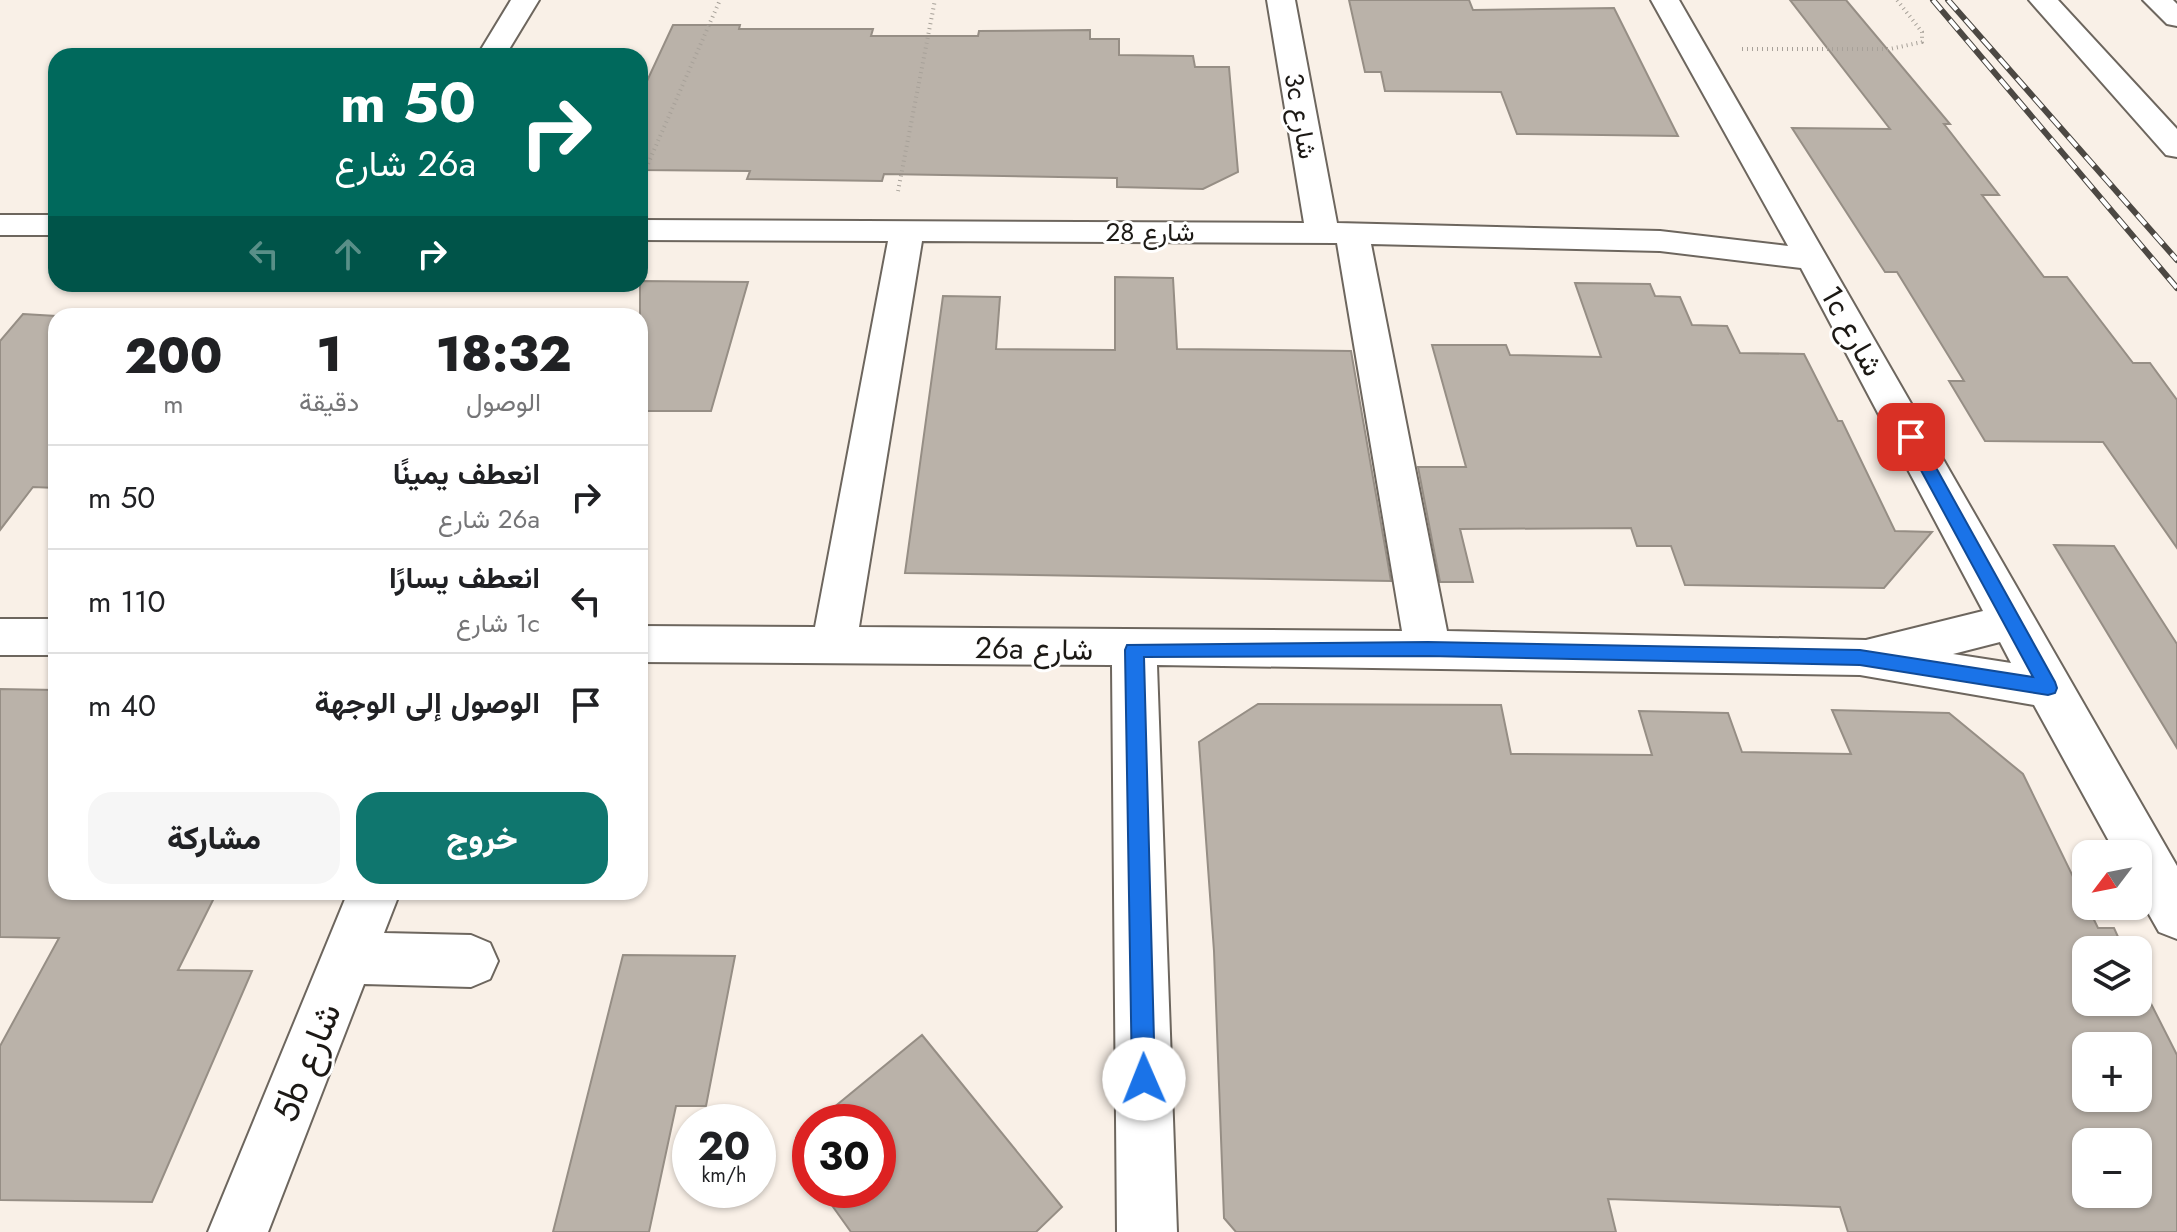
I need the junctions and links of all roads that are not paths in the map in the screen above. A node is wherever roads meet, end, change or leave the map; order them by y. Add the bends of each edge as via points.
1 (525, 0) edge
2 (1281, 0) edge
3 (1665, 0) edge
4 (2043, 0) edge
5 (2157, 0) edge
6 (2177, 18) edge
7 (496, 48) edge
8 (2177, 148) edge
9 (1790, 220) junction
10 (48, 225) edge
11 (3, 227) edge
12 (648, 230) edge
13 (899, 231) junction
14 (1337, 233) junction
15 (1660, 241) junction
16 (1812, 259) junction
17 (2011, 622) junction
18 (0, 637) edge
19 (48, 637) edge
20 (648, 644) edge
21 (834, 646) junction
22 (1428, 649) junction
23 (1134, 650) junction
24 (1860, 657) junction
25 (2048, 688) junction
26 (371, 900) edge
27 (2177, 915) edge
28 (348, 958) junction
29 (471, 961) dead end
30 (238, 1232) edge
31 (1147, 1232) edge

1 - 7 street
2 - 14 street, 3c شارع
3 - 9 street, 1c شارع
4 - 8 street
5 - 6 street
9 - 15 street, شارع 28
9 - 16 street, 1c شارع
10 - 11 street
12 - 13 street, شارع 28
13 - 14 street, شارع 28
13 - 21 street
14 - 15 street, شارع 28
14 - 22 street, 3c شارع
15 - 16 street, شارع 28
16 - 17 street, 1c شارع
17 - 24 street, 26a شارع
17 - 25 street, 1c شارع
18 - 19 street
20 - 21 street, 26a شارع
21 - 23 street, 26a شارع
22 - 23 street, 26a شارع
22 - 24 street, 26a شارع
23 - 31 street
24 - 25 street, 26a شارع
25 - 27 street, 1c شارع
26 - 28 street, 5b شارع
28 - 29 street
28 - 30 street, 5b شارع

